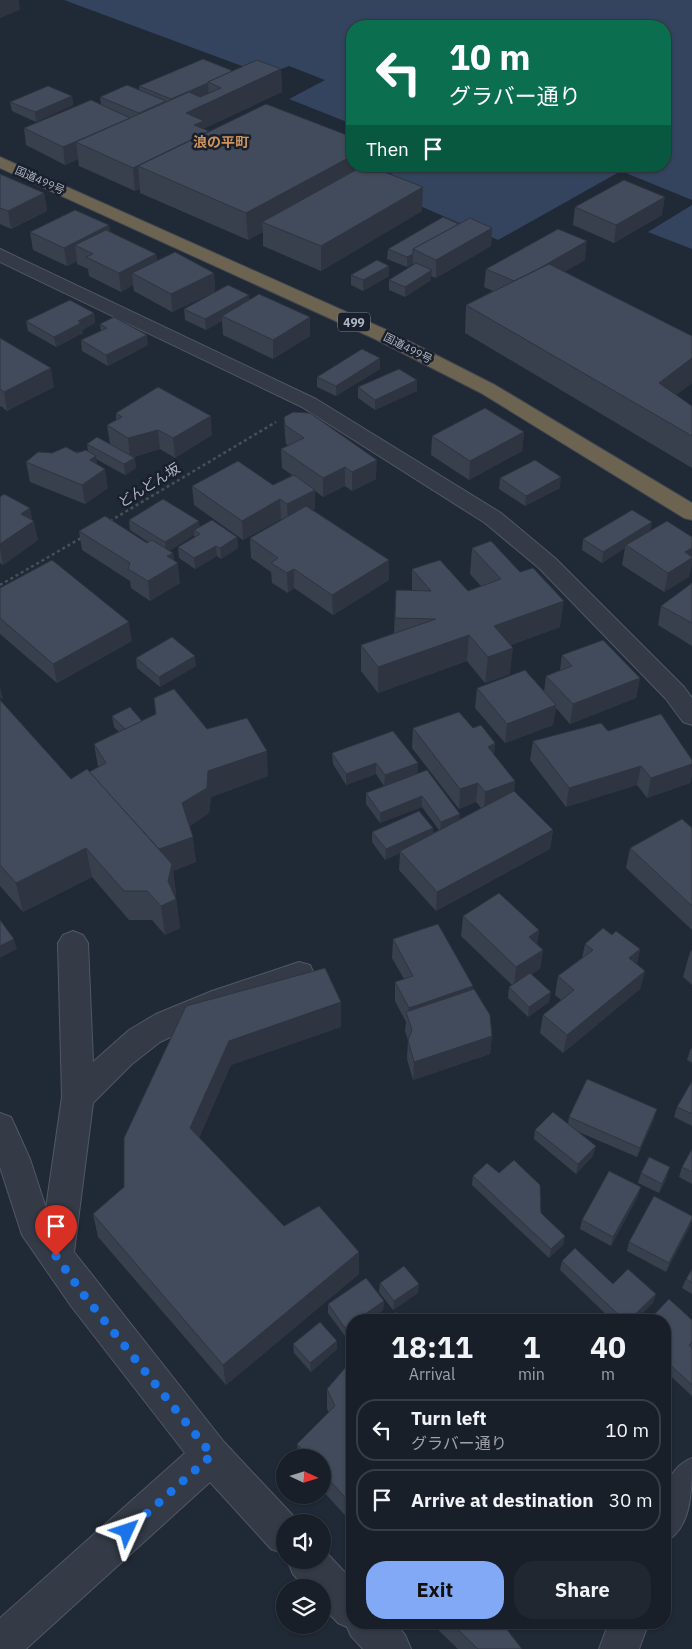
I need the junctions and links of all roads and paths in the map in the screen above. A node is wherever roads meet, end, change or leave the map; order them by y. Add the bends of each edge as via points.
1 (0, 162) edge
2 (0, 255) edge
3 (309, 403) junction
4 (692, 513) edge
5 (108, 522) edge
6 (84, 537) edge
7 (0, 585) edge
8 (692, 716) edge
9 (73, 943) dead end
10 (298, 974) edge
11 (78, 1097) junction
12 (0, 1128) edge
13 (56, 1256) junction
14 (212, 1455) junction
15 (692, 1477) edge
16 (671, 1513) edge
17 (276, 1525) edge
18 (316, 1569) edge
19 (346, 1602) edge
20 (372, 1629) edge
21 (626, 1629) edge
22 (0, 1645) edge
23 (391, 1649) edge
24 (619, 1649) edge

1 - 4 highway, 国道499号 / 499 via 400,344 488,389
2 - 3 street
3 - 5 path, どんどん坂
3 - 8 street via 493,518 547,563 675,693
6 - 7 path
9 - 11 street
10 - 11 street via 211,1003 148,1034
11 - 13 street
12 - 13 street via 14,1159 34,1224
13 - 14 street
14 - 17 street
14 - 22 street
15 - 16 street
18 - 19 street
20 - 23 street
21 - 24 street

